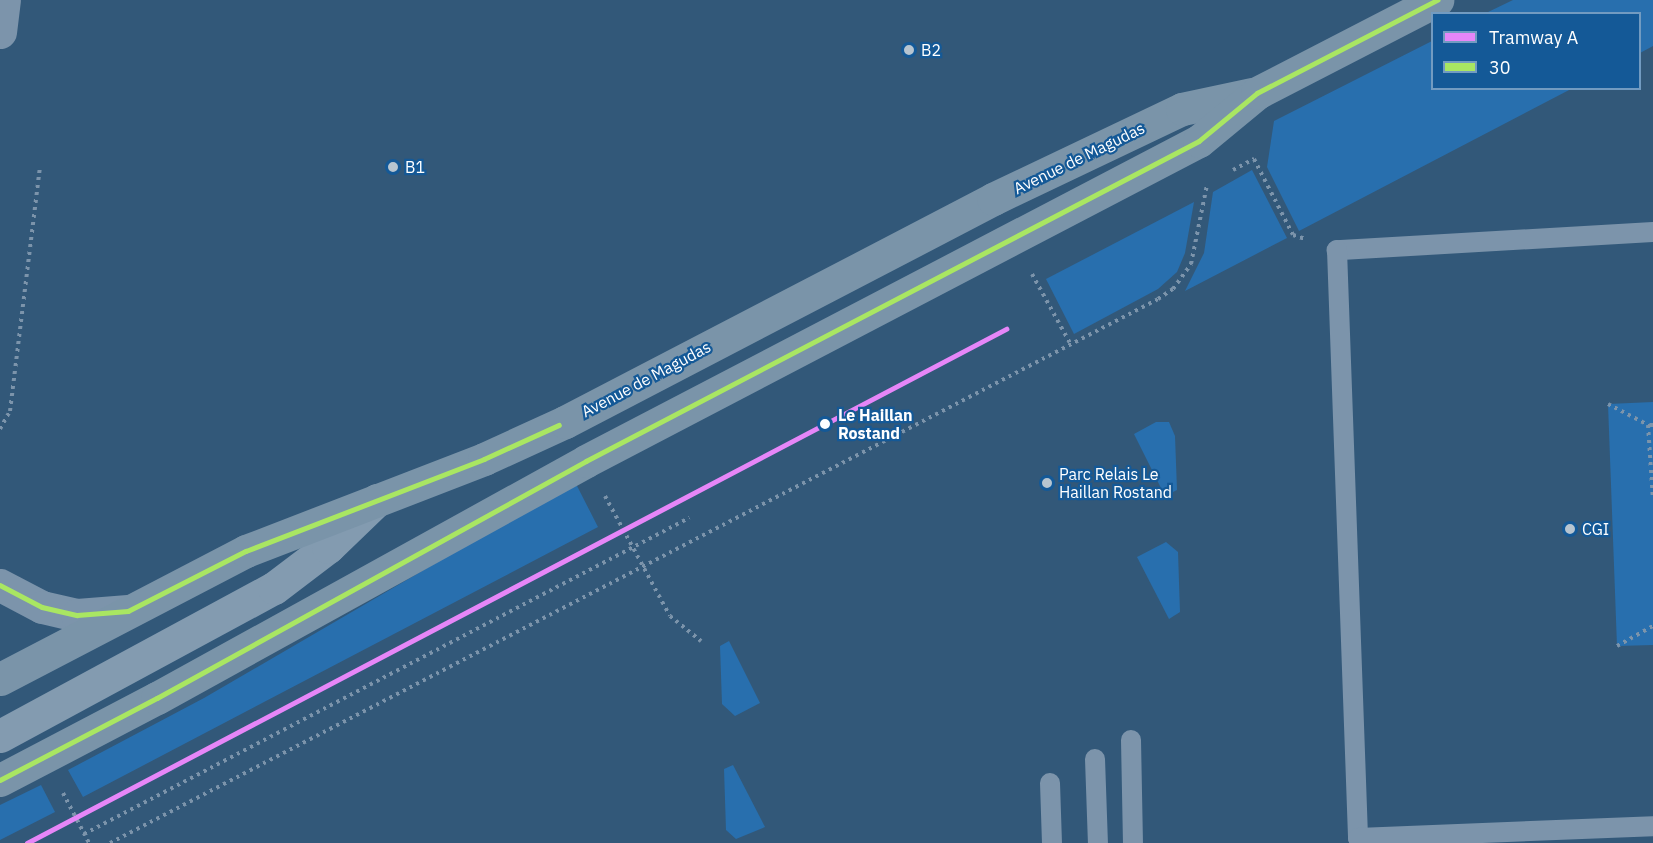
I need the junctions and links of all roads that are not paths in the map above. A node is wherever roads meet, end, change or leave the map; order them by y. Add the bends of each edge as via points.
1 (4, 0) edge
2 (1437, 0) edge
3 (0, 32) edge
4 (1257, 93) junction
5 (1653, 232) edge
6 (377, 500) junction
7 (0, 585) edge
8 (128, 610) junction
9 (0, 679) edge
10 (0, 736) edge
11 (1131, 740) dead end
12 (1095, 759) dead end
13 (0, 780) edge
14 (1050, 783) dead end
15 (1653, 826) edge
16 (1052, 843) edge
17 (1098, 843) edge
18 (1133, 843) edge

1 - 3 street
2 - 4 main road, Avenue de Magudas
4 - 6 main road, Avenue de Magudas via 1182,109 993,199 565,422 484,459
4 - 13 main road, Avenue de Magudas via 1199,141 586,461 157,698
5 - 15 lane via 1337,250 1358,838
6 - 8 main road, Avenue de Magudas via 246,551
6 - 10 main road via 328,547 274,588
7 - 8 street via 42,607 77,615
8 - 9 main road, Avenue de Magudas
11 - 18 lane
12 - 17 lane
14 - 16 lane

